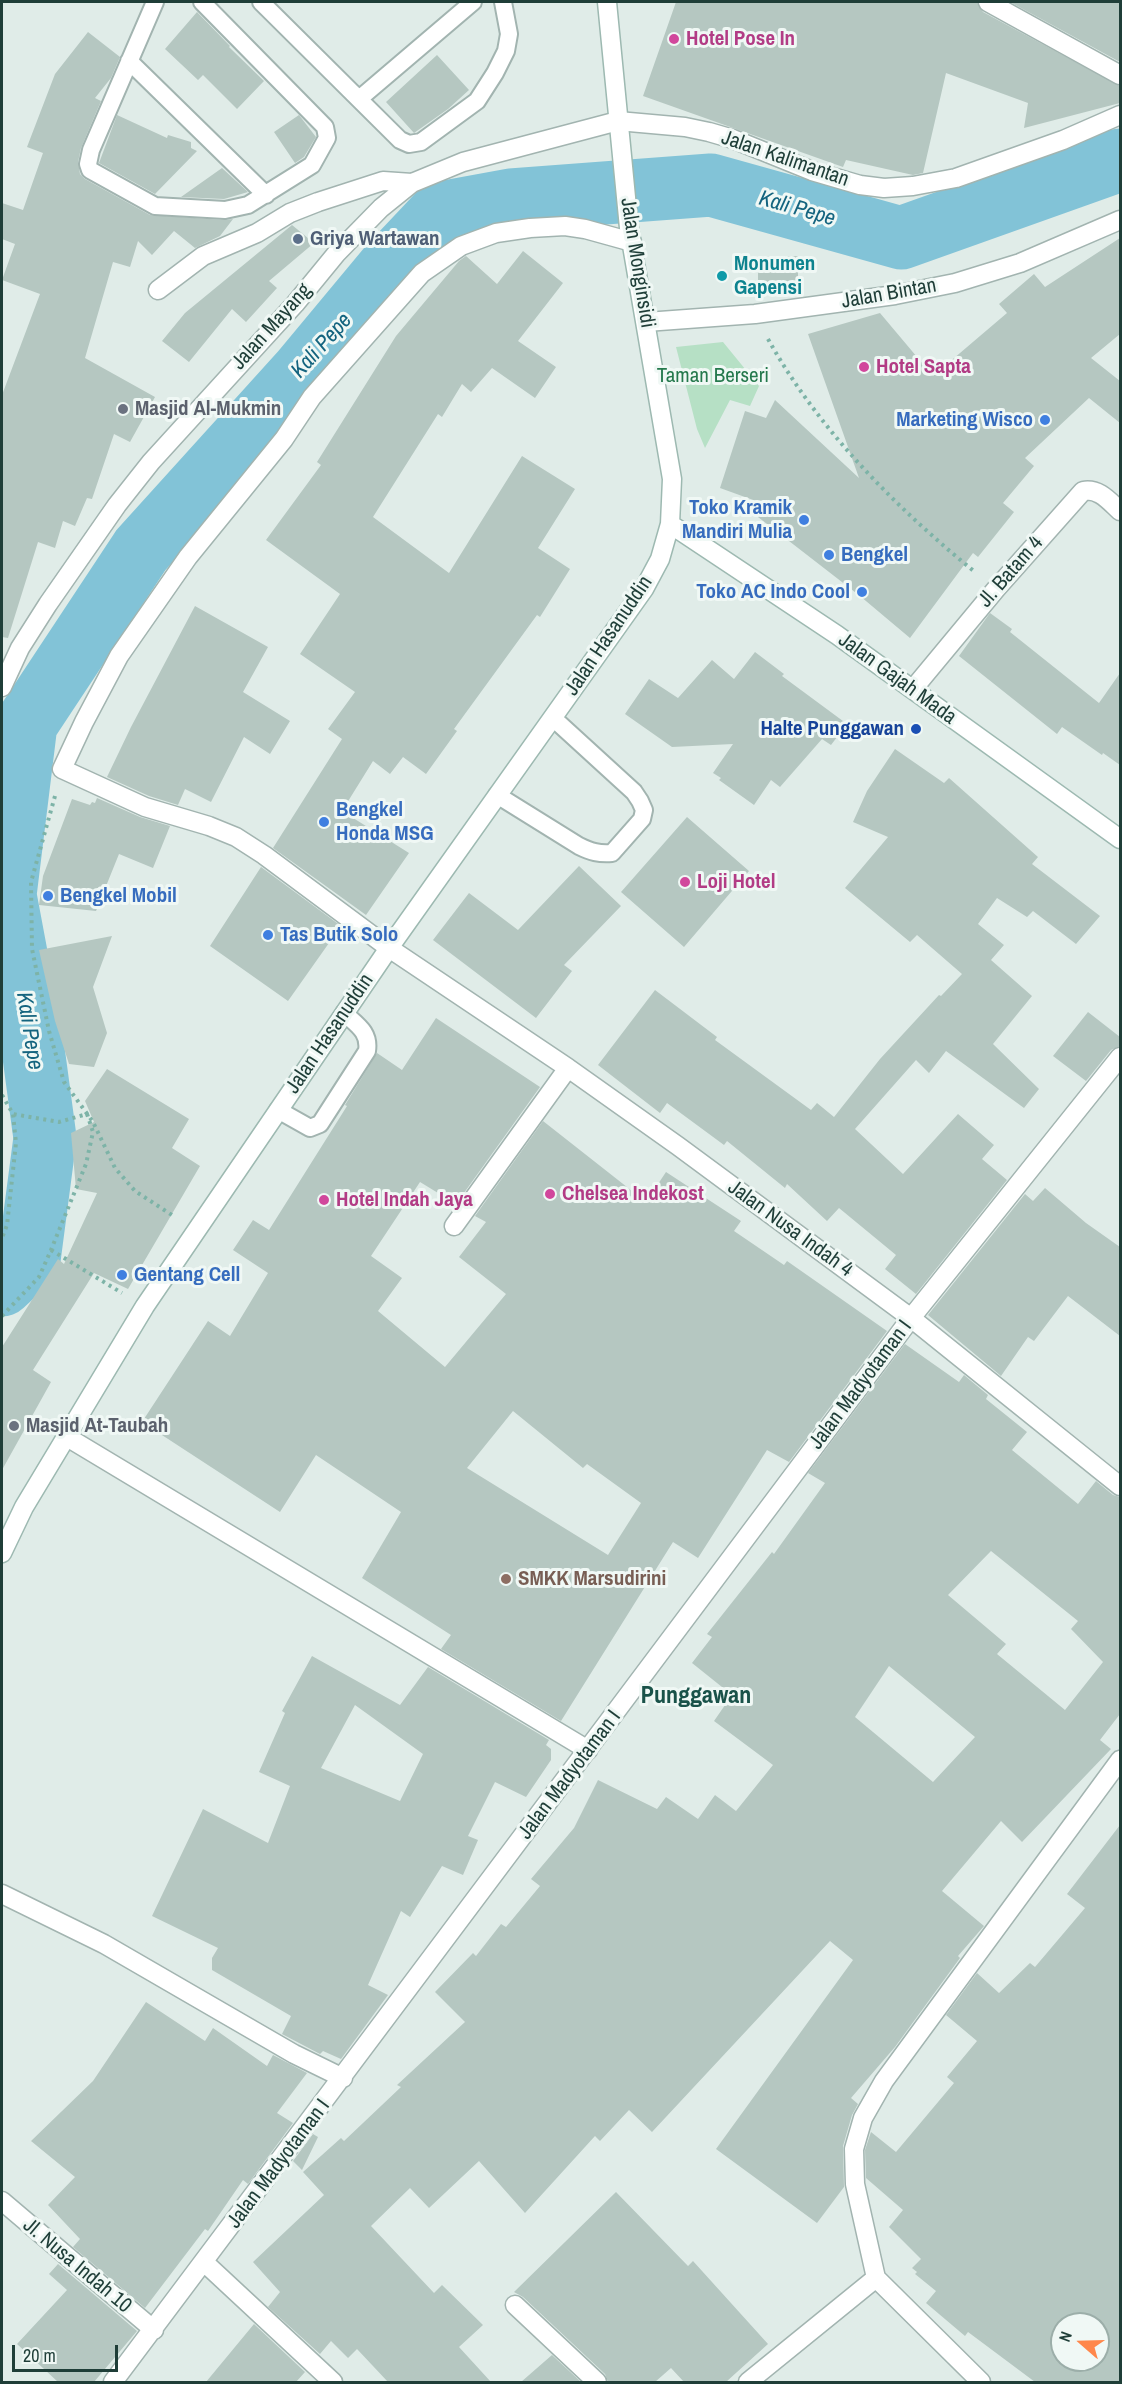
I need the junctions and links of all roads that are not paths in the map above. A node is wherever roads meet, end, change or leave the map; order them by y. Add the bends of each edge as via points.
1 (155, 2) edge
2 (202, 2) edge
3 (261, 2) edge
4 (473, 2) edge
5 (503, 2) edge
6 (607, 2) edge
7 (988, 2) edge
8 (129, 61) junction
9 (1120, 75) edge
10 (359, 99) junction
11 (1120, 115) edge
12 (618, 122) junction
13 (412, 183) junction
14 (266, 195) junction
15 (1120, 220) edge
16 (631, 235) junction
17 (158, 290) dead end
18 (646, 322) junction
19 (1120, 511) edge
20 (670, 524) junction
21 (2, 687) edge
22 (913, 689) junction
23 (553, 718) junction
24 (497, 795) junction
25 (1120, 839) edge
26 (389, 948) junction
27 (344, 1014) junction
28 (1120, 1058) edge
29 (568, 1068) junction
30 (278, 1110) junction
31 (454, 1226) dead end
32 (911, 1318) junction
33 (67, 1437) junction
34 (1120, 1486) edge
35 (2, 1553) edge
36 (588, 1750) junction
37 (1120, 1760) edge
38 (2, 1894) edge
39 (343, 2078) junction
40 (2, 2201) edge
41 (205, 2263) junction
42 (876, 2278) junction
43 (515, 2305) dead end
44 (154, 2330) junction
45 (113, 2382) edge
46 (333, 2382) edge
47 (597, 2382) edge
48 (747, 2382) edge
49 (981, 2382) edge

1 - 8 lane
2 - 14 lane via 325,127 327,138 312,165
3 - 10 lane
4 - 10 lane
5 - 10 lane via 509,34 495,73 477,101 421,142 409,144 399,140
6 - 12 street, Jalan Monginsidi
7 - 9 street
8 - 14 lane
8 - 14 lane via 91,150 90,170 154,206 225,210 248,205
11 - 12 street, Jalan Kalimantan via 956,178 884,188 812,171 709,132
12 - 13 street, Jalan Mayang via 463,162
12 - 16 street, Jalan Monginsidi
13 - 17 street via 383,181 290,213 203,256
13 - 21 street, Jalan Mayang via 336,254 151,462 48,604 20,648
15 - 18 street, Jalan Bintan via 1020,263 955,283 755,314
16 - 18 street, Jalan Monginsidi
16 - 26 street, Jalan Nusa Indah 4 via 565,226 496,233 461,246 422,273 312,397 188,557 119,656 63,769 145,807 236,837
18 - 20 street, Jalan Monginsidi via 672,479
19 - 22 street, Jl. Batam 4 via 1100,494 1083,491
20 - 22 street, Jalan Gajah Mada
20 - 23 street, Jalan Hasanuddin via 660,559 644,589
22 - 25 street, Jalan Gajah Mada
23 - 24 street, Jalan Hasanuddin
23 - 24 lane via 634,792 644,810 642,819 612,853 602,854 579,846
24 - 26 street, Jalan Hasanuddin
26 - 27 street, Jalan Hasanuddin
26 - 29 street, Jalan Nusa Indah 4
27 - 30 street, Jalan Hasanuddin
27 - 30 lane via 364,1031 369,1041 367,1051 320,1124 310,1128
28 - 32 street, Jalan Madyotaman I
29 - 31 street
29 - 32 street, Jalan Nusa Indah 4
30 - 33 street, Jalan Hasanuddin via 145,1306
32 - 34 street, Jalan Nusa Indah 4
32 - 36 street, Jalan Madyotaman I
33 - 35 street, Jalan Hasanuddin via 24,1507
33 - 36 street
36 - 39 street, Jalan Madyotaman I
37 - 42 street via 884,2081 863,2118 854,2149 855,2184
38 - 39 street via 104,1944 294,2054
39 - 41 street, Jalan Madyotaman I
40 - 44 street, Jl. Nusa Indah 10
41 - 44 street, Jalan Madyotaman I
41 - 46 street
42 - 48 street
42 - 49 street
43 - 47 street
44 - 45 street, Jalan Madyotaman I

